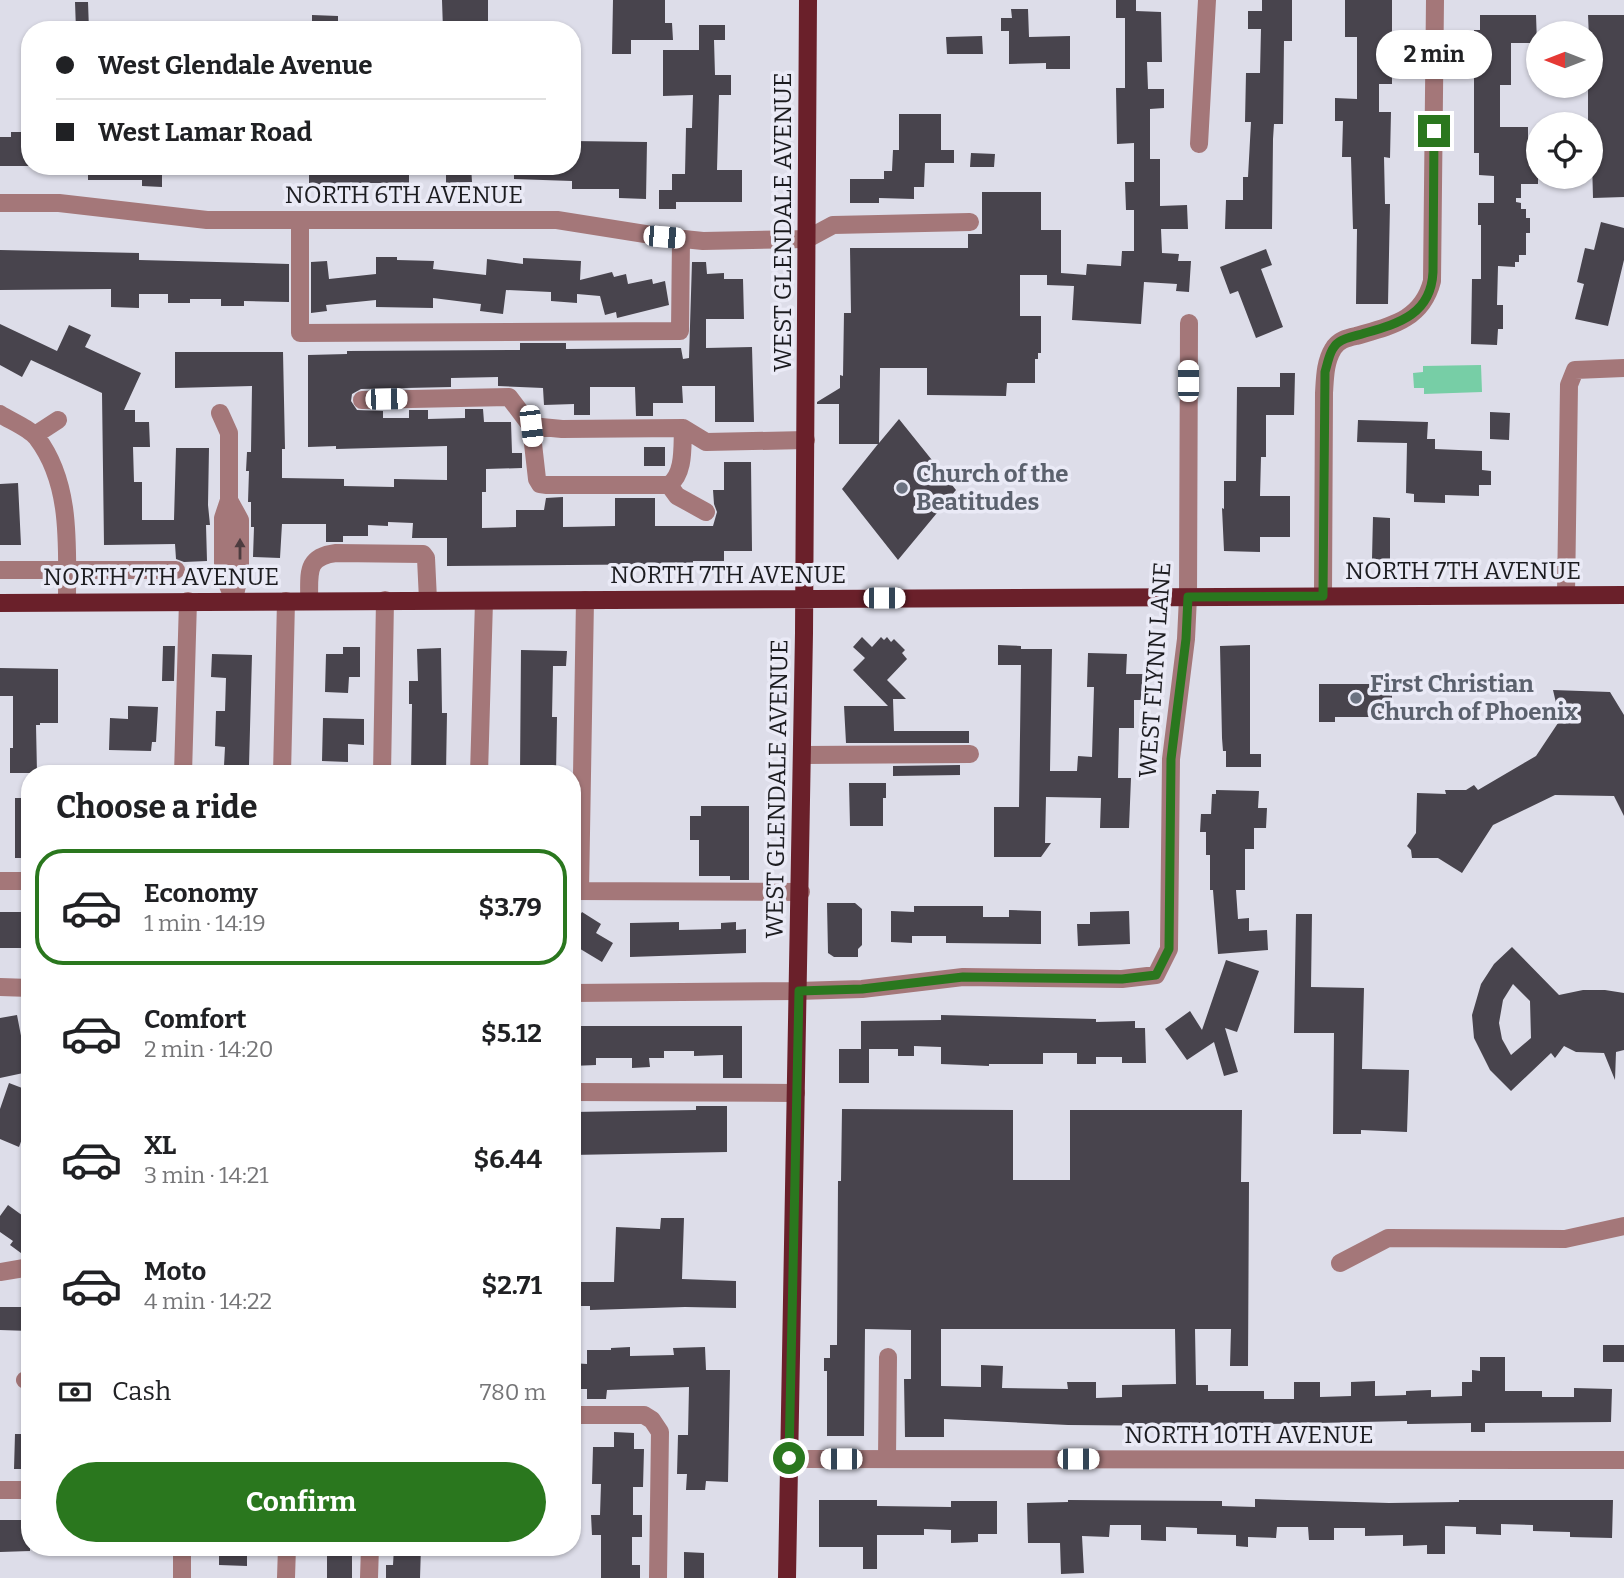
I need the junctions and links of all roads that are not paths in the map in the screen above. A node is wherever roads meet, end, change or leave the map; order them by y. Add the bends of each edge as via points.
1 (808, 0) edge
2 (1207, 0) edge
3 (1435, 0) edge
4 (1199, 144) dead end
5 (0, 203) edge
6 (300, 221) junction
7 (970, 222) dead end
8 (681, 239) junction
9 (807, 239) junction
10 (1189, 323) dead end
11 (1624, 368) edge
12 (362, 400) dead end
13 (220, 413) dead end
14 (0, 414) edge
15 (58, 420) dead end
16 (531, 426) junction
17 (683, 428) junction
18 (35, 435) junction
19 (806, 440) junction
20 (669, 485) junction
21 (706, 512) dead end
22 (0, 570) edge
23 (68, 570) junction
24 (176, 570) dead end
25 (1566, 595) junction
26 (1624, 595) edge
27 (1323, 596) junction
28 (1188, 597) junction
29 (805, 599) junction
30 (234, 600) junction
31 (309, 600) junction
32 (385, 600) junction
33 (428, 600) junction
34 (484, 600) junction
35 (584, 600) junction
36 (188, 601) junction
37 (286, 601) junction
38 (68, 602) junction
39 (0, 603) edge
40 (970, 754) dead end
41 (803, 755) junction
42 (183, 765) edge
43 (282, 765) edge
44 (382, 765) edge
45 (479, 765) edge
46 (579, 765) edge
47 (0, 881) edge
48 (21, 881) edge
49 (581, 891) edge
50 (801, 892) junction
51 (0, 988) edge
52 (21, 988) edge
53 (799, 991) junction
54 (581, 993) edge
55 (581, 1092) edge
56 (796, 1093) junction
57 (1624, 1226) edge
58 (1340, 1264) dead end
59 (21, 1268) edge
60 (0, 1272) edge
61 (888, 1357) dead end
62 (581, 1415) edge
63 (789, 1458) junction
64 (887, 1459) junction
65 (1624, 1460) edge
66 (0, 1490) edge
67 (21, 1490) edge
68 (182, 1556) edge
69 (287, 1556) edge
70 (370, 1556) edge
71 (181, 1578) edge
72 (286, 1578) edge
73 (369, 1578) edge
74 (658, 1578) edge
75 (787, 1578) edge

1 - 9 main road, WEST GLENDALE AVENUE
2 - 4 street
3 - 27 street via 1432,281 1424,302 1411,316 1340,342 1328,362
5 - 6 street, NORTH 6TH AVENUE via 59,203 206,220
6 - 8 street, NORTH 6TH AVENUE via 557,219
6 - 8 street via 300,333 680,331
7 - 9 street via 833,225
8 - 9 street, NORTH 6TH AVENUE
9 - 19 main road, WEST GLENDALE AVENUE
10 - 28 street, WEST FLYNN LANE
11 - 25 street via 1575,370 1569,385
12 - 16 street via 509,397
13 - 30 street via 229,433 223,573
14 - 18 street
15 - 18 street
16 - 17 street
16 - 20 street via 540,484
17 - 19 street via 706,442
17 - 20 street via 679,471
18 - 23 street via 52,463 62,496
19 - 29 main road, WEST GLENDALE AVENUE
20 - 21 street via 677,496
22 - 23 street, NORTH 7TH AVENUE
23 - 24 street, NORTH 7TH AVENUE
23 - 38 street
25 - 26 main road, NORTH 7TH AVENUE
25 - 27 main road, NORTH 7TH AVENUE
27 - 28 main road, NORTH 7TH AVENUE
28 - 29 main road, NORTH 7TH AVENUE
28 - 53 street, WEST FLYNN LANE via 1171,759 1169,949 1156,975 1122,979 963,977
29 - 35 main road, NORTH 7TH AVENUE
29 - 41 main road, WEST GLENDALE AVENUE
30 - 36 main road, NORTH 7TH AVENUE
30 - 37 main road, NORTH 7TH AVENUE
31 - 32 main road, NORTH 7TH AVENUE
31 - 33 street via 313,562 336,553 423,554
31 - 37 main road, NORTH 7TH AVENUE
32 - 33 main road, NORTH 7TH AVENUE
32 - 44 street
33 - 34 main road, NORTH 7TH AVENUE
34 - 35 main road, NORTH 7TH AVENUE
34 - 45 street
35 - 46 street
36 - 38 main road, NORTH 7TH AVENUE
36 - 42 street
37 - 43 street
38 - 39 main road, NORTH 7TH AVENUE
40 - 41 street
41 - 50 main road, WEST GLENDALE AVENUE
47 - 48 street
49 - 50 street
50 - 53 main road, WEST GLENDALE AVENUE
51 - 52 street
53 - 54 street
53 - 56 main road, WEST GLENDALE AVENUE
55 - 56 street
56 - 63 main road, WEST GLENDALE AVENUE
57 - 58 street via 1565,1239 1388,1238
59 - 60 street
61 - 64 street
62 - 74 street via 644,1415 660,1432
63 - 64 street, NORTH 10TH AVENUE
63 - 75 main road, WEST GLENDALE AVENUE
64 - 65 street, NORTH 10TH AVENUE
66 - 67 street
68 - 71 street
69 - 72 street
70 - 73 street

